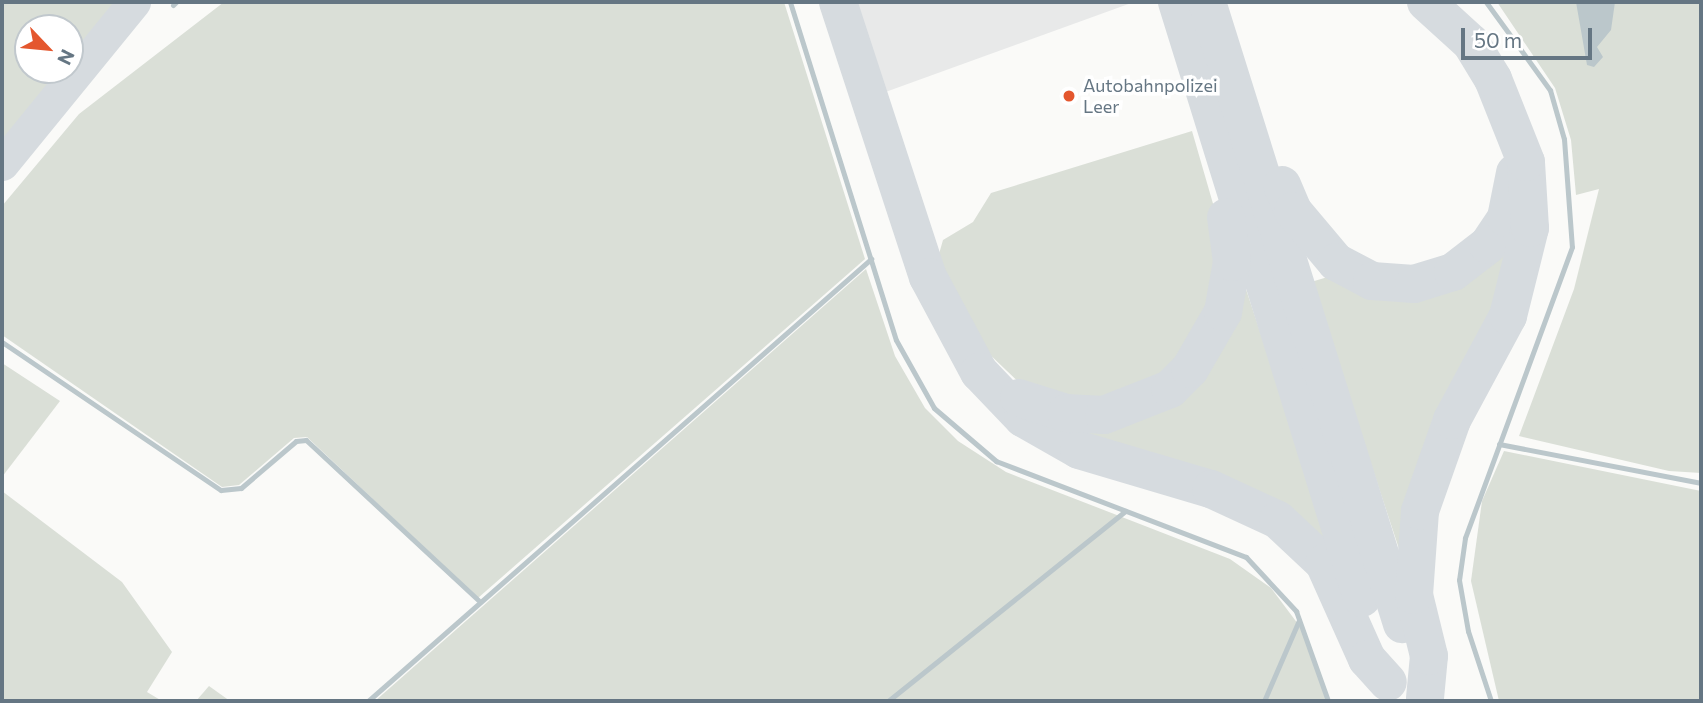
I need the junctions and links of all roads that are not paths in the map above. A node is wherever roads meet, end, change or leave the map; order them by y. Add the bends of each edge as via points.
1 (134, 2) edge
2 (838, 2) edge
3 (1177, 2) edge
4 (1208, 2) edge
5 (1426, 2) edge
6 (1226, 61) junction
7 (1510, 122) junction
8 (1226, 162) junction
9 (2, 164) edge
10 (979, 372) junction
11 (1409, 696) edge

1 - 9 main road
2 - 10 highway via 928,277
3 - 8 highway
4 - 6 highway
5 - 7 highway via 1471,43
6 - 7 highway via 1248,86 1293,211 1336,262 1382,283 1413,284 1453,272 1493,239 1513,191
6 - 11 highway
7 - 11 highway via 1525,162 1530,228 1508,316 1452,420 1420,511 1414,595 1429,656
8 - 10 highway via 1223,203 1232,262 1223,312 1198,358 1170,389 1104,415 1066,413 1027,402
8 - 11 highway
10 - 11 highway via 1023,418 1079,450 1211,489 1278,520 1324,563 1367,659

